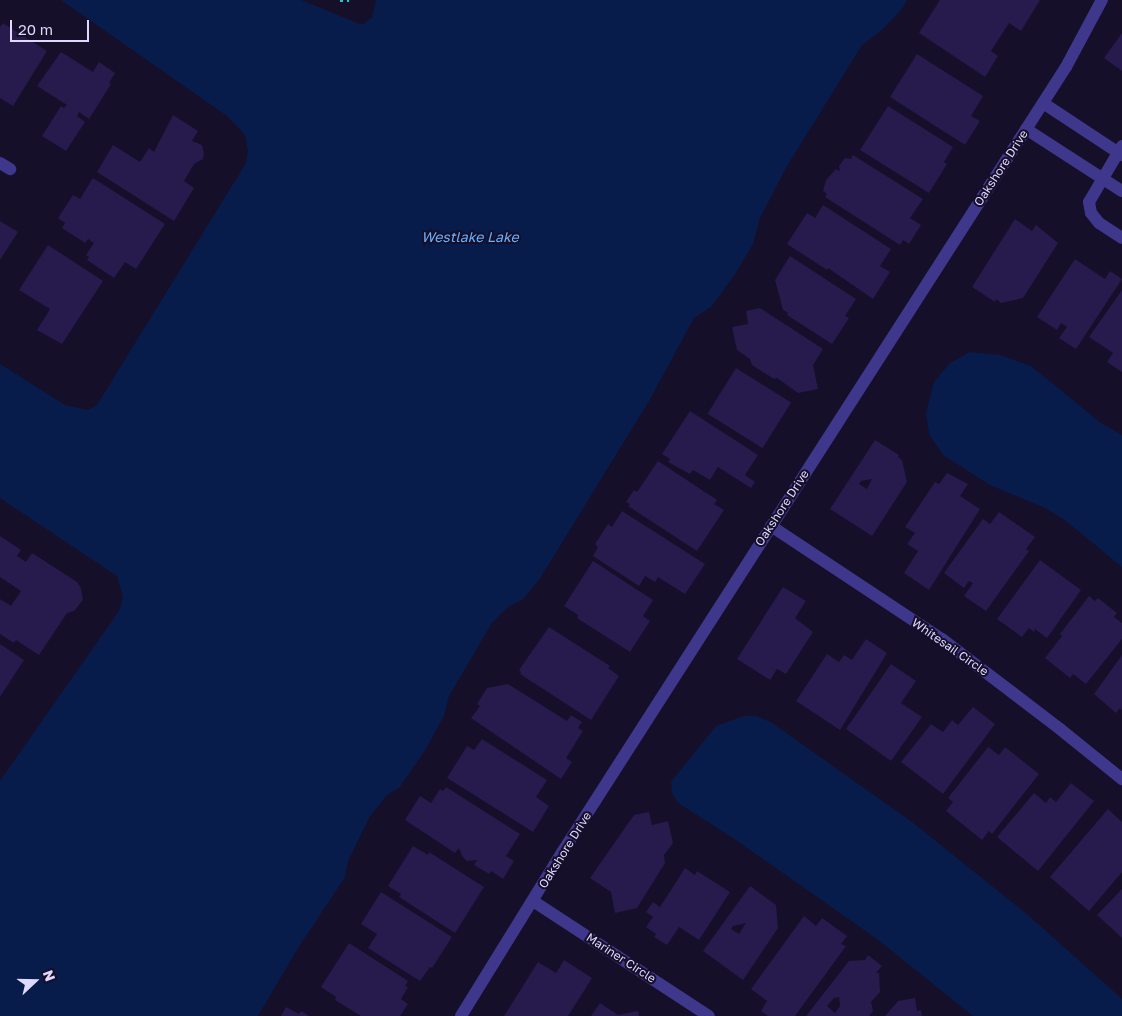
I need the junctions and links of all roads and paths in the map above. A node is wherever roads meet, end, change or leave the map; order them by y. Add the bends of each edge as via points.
1 (340, 0) edge
2 (348, 0) edge
3 (1102, 0) edge
4 (1043, 103) junction
5 (1026, 129) junction
6 (1121, 151) edge
7 (1102, 178) junction
8 (1122, 191) edge
9 (1122, 238) edge
10 (771, 526) junction
11 (1122, 779) edge
12 (533, 901) junction
13 (461, 1016) edge
14 (709, 1016) edge

1 - 2 path
3 - 4 street, Oakshore Drive
4 - 5 street, Oakshore Drive
4 - 6 street
5 - 7 street
5 - 10 street, Oakshore Drive
6 - 7 street
7 - 8 street
7 - 9 street via 1089,202 1091,213 1099,223
10 - 11 street, Whitesail Circle via 942,639
10 - 12 street, Oakshore Drive
12 - 13 street, Oakshore Drive
12 - 14 street, Mariner Circle

